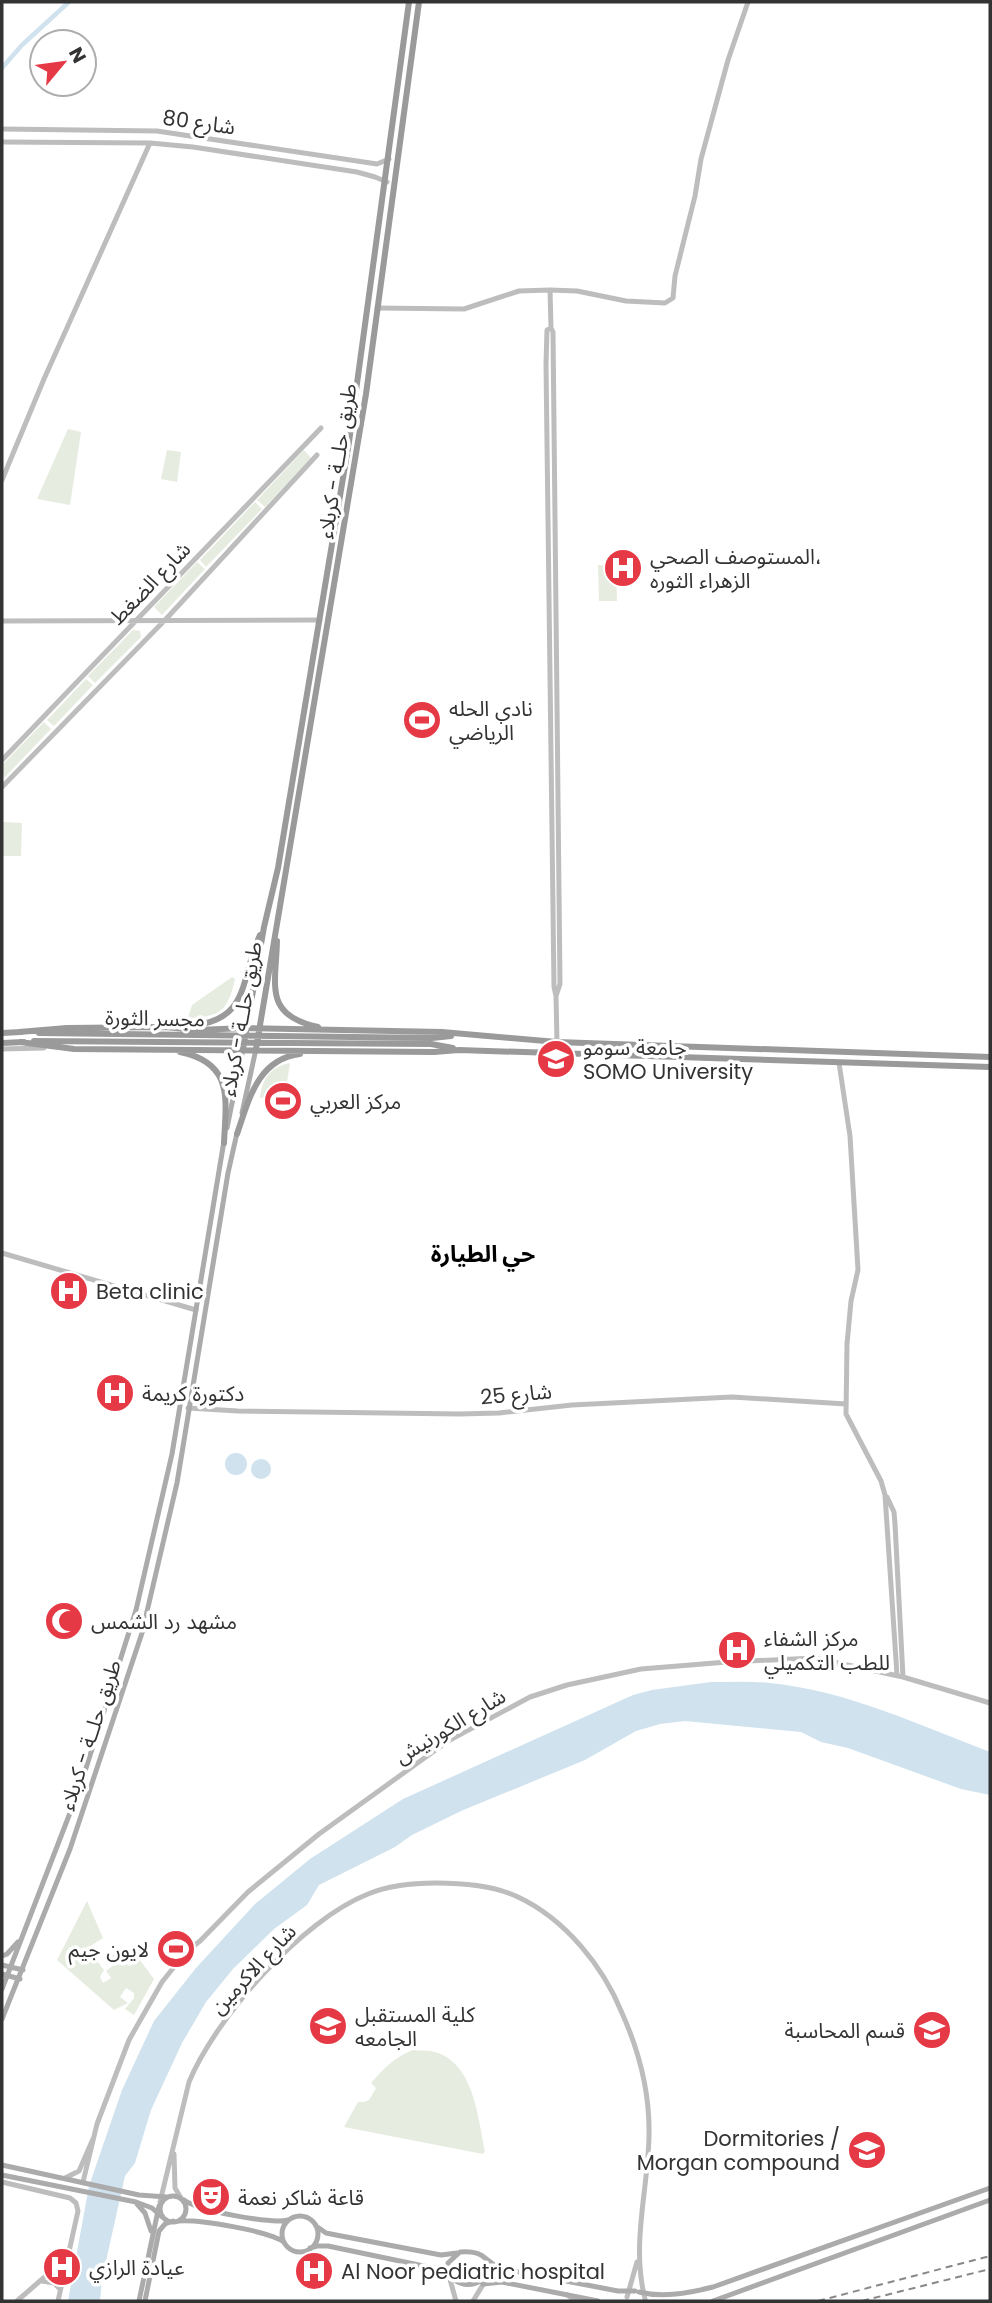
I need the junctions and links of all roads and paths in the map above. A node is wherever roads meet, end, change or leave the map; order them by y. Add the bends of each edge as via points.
1 (410, 2) edge
2 (419, 2) edge
3 (748, 2) edge
4 (2, 128) edge
5 (2, 142) edge
6 (150, 143) junction
7 (389, 159) junction
8 (377, 164) junction
9 (373, 176) junction
10 (387, 182) junction
11 (550, 290) junction
12 (377, 308) junction
13 (321, 428) dead end
14 (317, 455) dead end
15 (2, 480) edge
16 (341, 494) junction
17 (349, 496) junction
18 (337, 515) junction
19 (346, 517) junction
20 (137, 619) junction
21 (166, 619) junction
22 (320, 620) junction
23 (2, 621) edge
24 (2, 760) edge
25 (2, 785) edge
26 (277, 918) junction
27 (264, 927) junction
28 (165, 1027) junction
29 (246, 1028) junction
30 (260, 1029) junction
31 (197, 1030) junction
32 (294, 1030) junction
33 (334, 1031) junction
34 (19, 1032) junction
35 (2, 1033) edge
36 (458, 1035) junction
37 (66, 1037) junction
38 (431, 1041) junction
39 (20, 1042) junction
40 (556, 1042) junction
41 (2, 1043) edge
42 (54, 1047) junction
43 (740, 1047) junction
44 (767, 1048) junction
45 (2, 1049) edge
46 (165, 1049) junction
47 (197, 1049) junction
48 (243, 1049) junction
49 (256, 1049) junction
50 (296, 1050) junction
51 (332, 1050) junction
52 (459, 1050) junction
53 (990, 1056) edge
54 (740, 1060) junction
55 (766, 1060) junction
56 (839, 1063) junction
57 (990, 1067) edge
58 (237, 1134) junction
59 (224, 1143) junction
60 (225, 1174) junction
61 (2, 1253) edge
62 (197, 1310) junction
63 (845, 1404) junction
64 (188, 1408) junction
65 (885, 1495) junction
66 (156, 1531) junction
67 (167, 1534) junction
68 (151, 1550) junction
69 (162, 1553) junction
70 (901, 1611) junction
71 (892, 1612) junction
72 (900, 1676) junction
73 (990, 1703) edge
74 (20, 1940) junction
75 (2, 1956) edge
76 (2, 1965) edge
77 (10, 1967) junction
78 (23, 1969) junction
79 (4, 1975) edge
80 (20, 1979) junction
81 (2, 1989) edge
82 (2, 2019) edge
83 (95, 2136) junction
84 (175, 2144) junction
85 (2, 2165) edge
86 (2, 2175) edge
87 (65, 2178) junction
88 (2, 2182) edge
89 (86, 2183) junction
90 (990, 2188) edge
91 (182, 2199) junction
92 (990, 2200) edge
93 (130, 2201) junction
94 (161, 2205) junction
95 (291, 2219) junction
96 (175, 2221) junction
97 (316, 2226) junction
98 (71, 2240) junction
99 (151, 2240) junction
100 (285, 2244) junction
101 (827, 2246) junction
102 (310, 2249) junction
103 (811, 2252) junction
104 (457, 2253) junction
105 (639, 2256) junction
106 (830, 2257) junction
107 (485, 2258) junction
108 (814, 2263) junction
109 (449, 2275) junction
110 (38, 2282) junction
111 (483, 2283) junction
112 (60, 2292) junction
113 (567, 2295) junction
114 (636, 2296) edge
115 (17, 2301) edge
116 (58, 2301) edge
117 (139, 2301) edge
118 (145, 2301) edge
119 (456, 2301) edge
120 (473, 2301) edge
121 (576, 2301) edge
122 (598, 2301) edge
123 (713, 2301) edge

1 - 7 highway, طريق حلــة - كربلاء
2 - 12 highway, طريق حلــة - كربلاء
3 - 11 street via 701,159 673,298 665,303 626,301
4 - 8 street, شارع 80 via 157,131
5 - 6 street, شارع 80
6 - 9 street, شارع 80
6 - 15 street
7 - 8 street
7 - 10 highway, طريق حلــة - كربلاء
8 - 9 street
9 - 10 street, شارع 80
10 - 16 highway, طريق حلــة - كربلاء
11 - 12 street via 519,291 464,309
11 - 40 street via 546,364
12 - 17 highway, طريق حلــة - كربلاء
13 - 20 street, شارع الضغط
14 - 21 street, شارع الضغط
16 - 17 highway
16 - 18 highway, طريق حلــة - كربلاء
17 - 19 highway, طريق حلــة - كربلاء
18 - 19 highway
18 - 22 highway, طريق حلــة - كربلاء
19 - 26 highway, طريق حلــة - كربلاء
20 - 21 street
20 - 23 street
20 - 24 street, شارع الضغط
21 - 22 street
21 - 25 street, شارع الضغط
22 - 27 highway, طريق حلــة - كربلاء
26 - 30 highway, طريق حلــة - كربلاء
26 - 33 highway via 274,975 280,1004 300,1024
27 - 28 highway via 229,1014 210,1023
27 - 29 highway, طريق حلــة - كربلاء
28 - 31 highway
28 - 34 highway
29 - 30 highway
29 - 31 highway
29 - 48 highway, طريق حلــة - كربلاء
30 - 32 highway
30 - 49 highway, طريق حلــة - كربلاء
31 - 47 highway via 206,1039 203,1048
32 - 33 highway
32 - 50 highway via 288,1040
33 - 36 highway
34 - 35 highway
34 - 37 highway, مجسر الثورة
36 - 38 highway, مجسر الثورة
36 - 40 highway
37 - 38 highway, مجسر الثورة
37 - 39 highway, مجسر الثورة
38 - 52 highway, مجسر الثورة
39 - 41 highway
39 - 42 highway
40 - 43 highway
42 - 45 street
42 - 46 highway
43 - 44 highway
43 - 54 highway via 744,1055
44 - 53 highway
44 - 55 highway via 762,1054
46 - 47 highway
46 - 59 highway via 203,1058 218,1073 226,1095
47 - 48 highway
48 - 49 highway
48 - 59 main road, طريق حلــة - كربلاء
49 - 50 highway
49 - 58 main road, طريق حلــة - كربلاء
50 - 51 highway
51 - 52 highway
51 - 58 highway via 286,1056 273,1063 255,1082
52 - 54 highway
54 - 55 highway
55 - 56 highway
56 - 57 highway
56 - 63 street via 850,1136 858,1270 851,1301
58 - 60 main road, طريق حلــة - كربلاء
59 - 60 main road, طريق حلــة - كربلاء via 221,1168
60 - 62 main road, طريق حلــة - كربلاء
60 - 64 main road, طريق حلــة - كربلاء
61 - 62 street
62 - 66 main road, طريق حلــة - كربلاء
63 - 64 street, شارع 25 via 732,1397 460,1414
63 - 65 street
64 - 67 main road, طريق حلــة - كربلاء
65 - 70 street via 894,1512
65 - 71 street
66 - 67 main road via 160,1536
66 - 68 main road, طريق حلــة - كربلاء
67 - 69 main road, طريق حلــة - كربلاء
68 - 69 main road
68 - 74 main road, طريق حلــة - كربلاء via 80,1787
69 - 78 main road, طريق حلــة - كربلاء via 142,1633 70,1849
70 - 71 street
70 - 72 street
71 - 72 street
72 - 73 street, شارع الكورنيش
72 - 83 street, شارع الكورنيش via 815,1658 640,1669 530,1697 447,1741 319,1834 248,1892 186,1952 162,1982 129,2040
74 - 75 main road
74 - 77 main road, طريق حلــة - كربلاء
76 - 77 main road
77 - 78 main road
77 - 79 main road, طريق حلــة - كربلاء
78 - 80 main road, طريق حلــة - كربلاء
79 - 80 main road
79 - 81 main road, طريق حلــة - كربلاء
80 - 82 main road, طريق حلــة - كربلاء
83 - 87 street via 79,2171
83 - 89 street
84 - 91 street, شارع الاكرمين via 175,2188
84 - 94 street, شارع الاكرمين
84 - 105 street, شارع الاكرمين via 189,2082 216,2034 267,1972 317,1925 354,1900 400,1885 459,1883 501,1891 534,1906 567,1931 588,1955 622,2010 645,2086 649,2116
85 - 87 main road
86 - 93 main road
87 - 89 main road
88 - 98 street via 74,2201 78,2211
89 - 94 main road
90 - 101 main road
91 - 94 main road
91 - 95 main road via 197,2207 267,2221
91 - 96 main road via 187,2212
92 - 106 main road
93 - 94 main road
93 - 99 main road via 145,2213
94 - 96 main road
94 - 99 main road
95 - 97 main road via 306,2217
95 - 100 main road via 283,2231
96 - 100 main road via 266,2234
96 - 118 main road via 159,2231
97 - 102 main road via 317,2240
97 - 104 main road via 336,2235 441,2255
98 - 110 street via 62,2261
98 - 112 street
99 - 117 main road
100 - 102 main road via 297,2252
101 - 103 main road
101 - 106 main road
102 - 109 main road via 328,2246
103 - 108 main road
103 - 114 main road via 713,2287
104 - 107 main road
104 - 109 main road via 449,2263
105 - 114 street, شارع الاكرمين
105 - 114 street, شارع الاكرمين
106 - 108 main road
107 - 111 main road via 490,2267
107 - 114 main road via 498,2268
108 - 123 main road
109 - 111 main road via 461,2284
109 - 119 street
110 - 112 street via 54,2283
110 - 115 street
111 - 113 main road via 502,2282
111 - 120 street
112 - 116 street
113 - 121 street
113 - 122 main road

